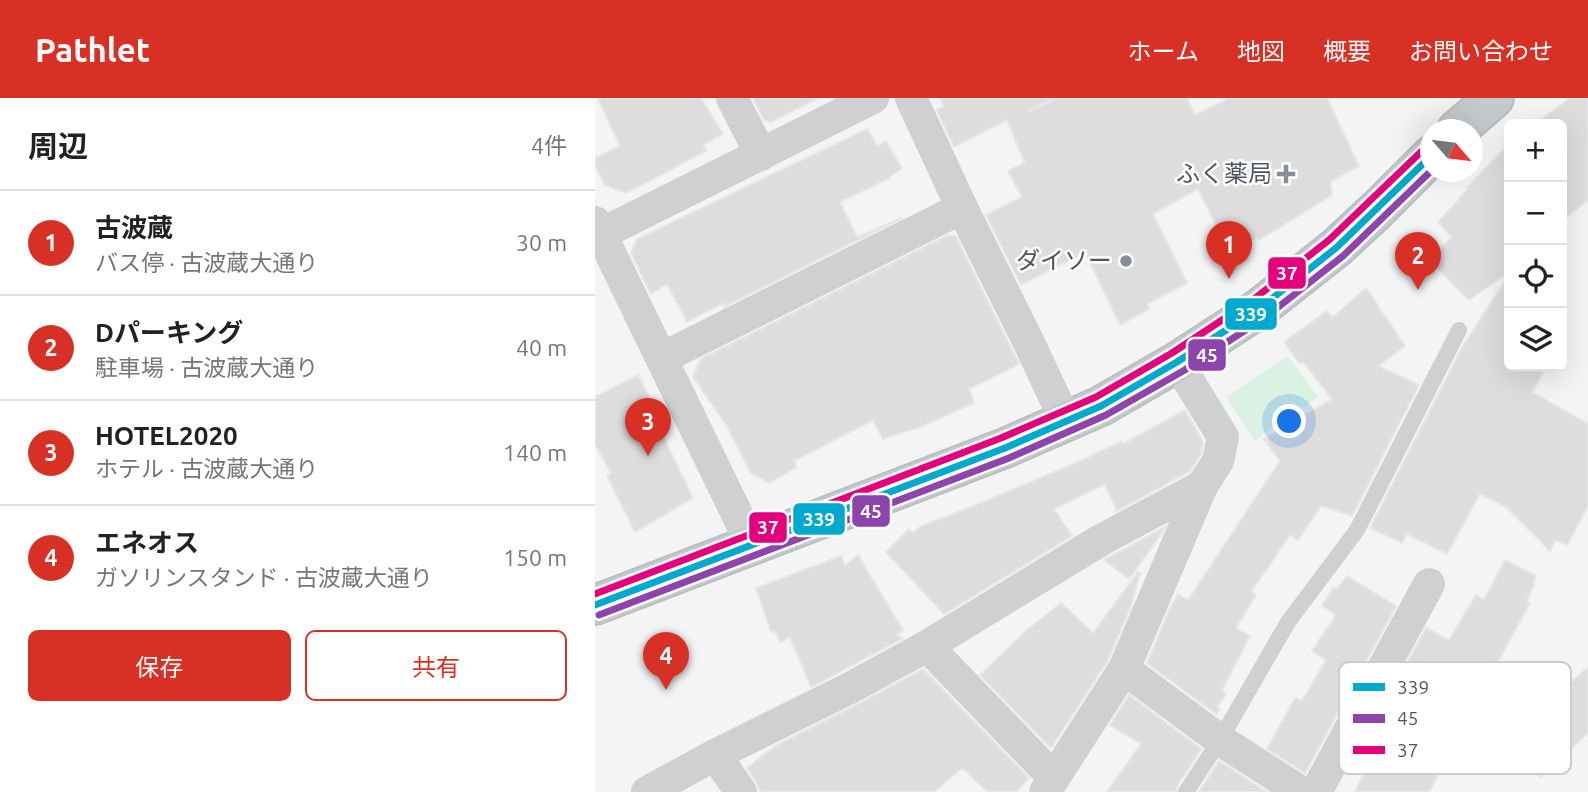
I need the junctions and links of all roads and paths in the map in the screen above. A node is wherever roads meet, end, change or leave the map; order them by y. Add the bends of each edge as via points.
1 (732, 98) edge
2 (873, 98) edge
3 (912, 98) edge
4 (761, 155) junction
5 (1420, 166) edge
6 (962, 208) junction
7 (597, 231) edge
8 (1459, 330) dead end
9 (662, 358) junction
10 (1178, 362) junction
11 (1066, 422) junction
12 (1202, 486) junction
13 (752, 545) junction
14 (1429, 584) dead end
15 (595, 605) edge
16 (927, 646) junction
17 (1387, 662) edge
18 (1124, 668) junction
19 (1220, 740) junction
20 (1339, 750) edge
21 (715, 755) junction
22 (1049, 785) edge
23 (647, 792) edge
24 (741, 792) edge
25 (1186, 792) edge
26 (1301, 792) edge
27 (1316, 792) edge

1 - 4 street
2 - 4 street
3 - 6 street
4 - 7 street
5 - 10 highway via 1336,248 1260,308
6 - 9 street
6 - 11 street
7 - 9 street
8 - 19 lane via 1357,530 1287,622
9 - 13 street
10 - 11 highway
10 - 12 street via 1223,438 1218,461
11 - 13 highway
12 - 16 street via 1101,540
12 - 18 street
13 - 15 highway
14 - 17 street
16 - 21 street
16 - 22 street
18 - 19 street
18 - 22 street
19 - 25 lane
19 - 26 street
20 - 27 street
21 - 23 street
21 - 24 street

